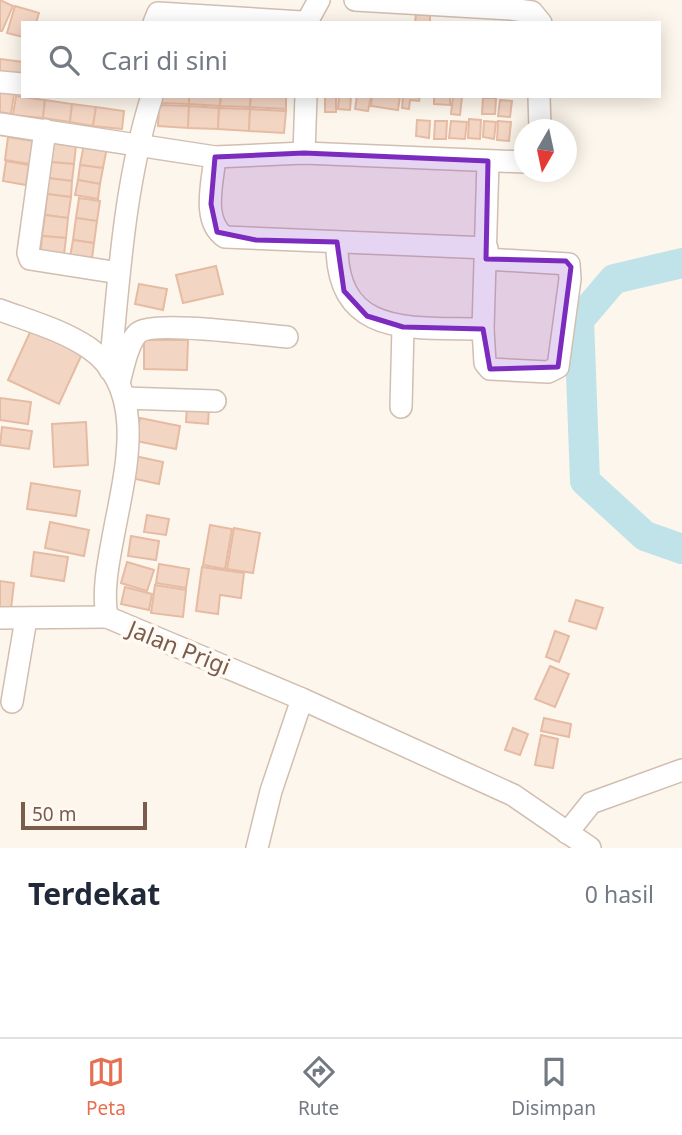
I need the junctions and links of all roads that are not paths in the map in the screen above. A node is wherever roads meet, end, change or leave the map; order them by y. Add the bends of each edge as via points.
1 (319, 0) edge
2 (331, 0) edge
3 (355, 0) edge
4 (157, 12) edge
5 (288, 21) edge
6 (305, 21) edge
7 (322, 21) edge
8 (539, 21) edge
9 (0, 82) edge
10 (21, 84) edge
11 (151, 98) edge
12 (306, 98) edge
13 (539, 98) edge
14 (540, 119) edge
15 (1, 124) edge
16 (45, 130) junction
17 (136, 145) junction
18 (304, 153) junction
19 (215, 157) junction
20 (488, 161) junction
21 (514, 162) edge
22 (337, 242) junction
23 (487, 253) junction
24 (119, 273) junction
25 (0, 310) edge
26 (403, 327) junction
27 (483, 330) junction
28 (287, 337) dead end
29 (118, 384) junction
30 (215, 401) dead end
31 (401, 407) dead end
32 (107, 617) junction
33 (0, 618) edge
34 (26, 620) junction
35 (302, 699) junction
36 (12, 702) dead end
37 (682, 770) edge
38 (567, 833) junction
39 (257, 848) edge
40 (590, 848) edge

1 - 6 street
2 - 7 street
3 - 8 street via 512,9 532,12
4 - 5 street
9 - 10 street
11 - 17 street
12 - 18 street
13 - 14 street
15 - 16 street
16 - 17 street
16 - 24 street via 30,259
17 - 19 street
17 - 24 street
18 - 19 street
18 - 20 street
19 - 22 street via 211,204 217,232 256,240
20 - 21 street
20 - 23 street
22 - 23 street
22 - 26 street via 338,274 344,291 367,316
23 - 27 street
23 - 27 street via 569,264 570,279 558,368 548,372 490,369 485,363
24 - 29 street
25 - 29 street via 90,349
26 - 27 street
26 - 31 street
28 - 29 street via 145,329 135,335
29 - 30 street
29 - 32 street, Jalan Prigi via 129,424 109,560
32 - 34 street
32 - 35 street, Jalan Prigi
33 - 34 street
34 - 36 street
35 - 38 street, Jalan Prigi via 513,795
35 - 39 street
37 - 38 street via 592,803
38 - 40 street, Jalan Prigi

